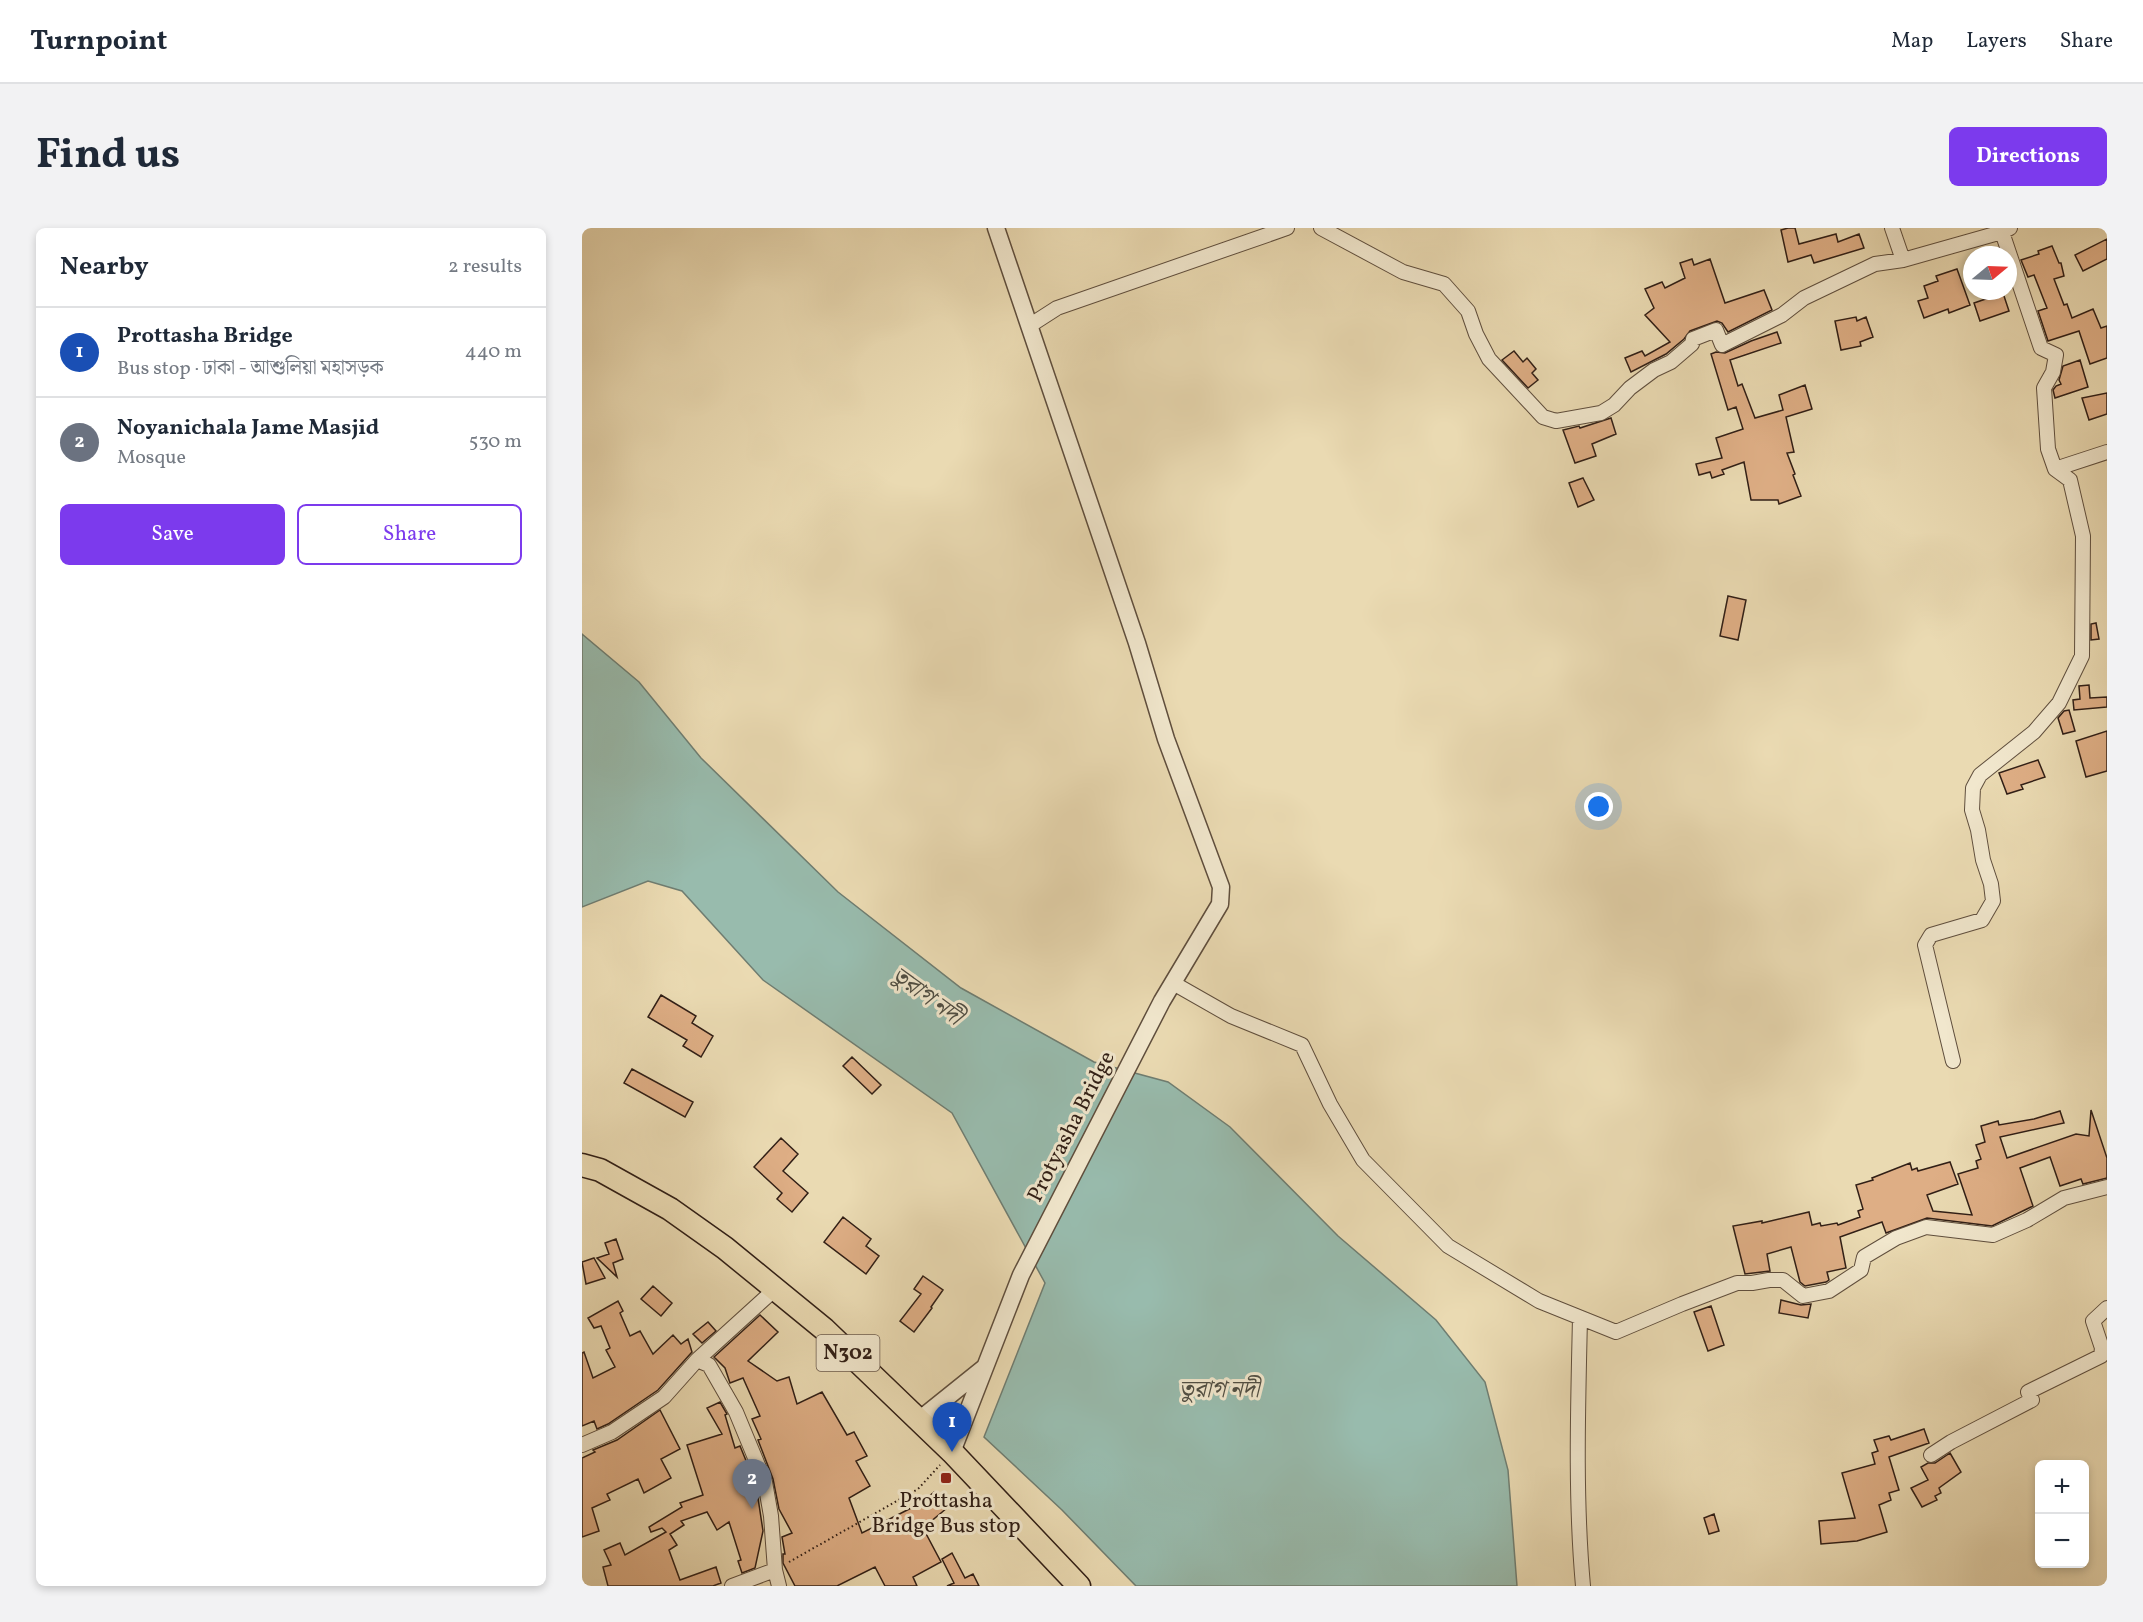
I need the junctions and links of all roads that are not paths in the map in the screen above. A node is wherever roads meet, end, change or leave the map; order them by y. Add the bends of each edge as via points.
1 (996, 228) edge
2 (1287, 228) edge
3 (1322, 228) edge
4 (1892, 228) edge
5 (2006, 230) edge
6 (1903, 260) junction
7 (1029, 326) junction
8 (2107, 452) edge
9 (2055, 469) junction
10 (1173, 982) junction
11 (1953, 1061) dead end
12 (582, 1165) edge
13 (2107, 1187) edge
14 (774, 1290) junction
15 (2107, 1308) edge
16 (1581, 1318) junction
17 (697, 1360) junction
18 (985, 1366) junction
19 (919, 1420) junction
20 (582, 1445) edge
21 (952, 1452) junction
22 (1931, 1455) dead end
23 (775, 1570) junction
24 (732, 1586) edge
25 (779, 1586) edge
26 (1079, 1586) edge
27 (1583, 1586) edge

1 - 7 street, Protyasha Bridge
2 - 7 street via 1057,308
3 - 6 street via 1403,272 1444,284 1468,311 1489,359 1543,417 1556,421 1601,413 1654,370 1671,362 1693,339 1716,330 1722,345 1782,315 1804,298 1875,264
4 - 6 street
5 - 6 street
5 - 9 street via 2041,348 2056,355 2044,388 2048,449
7 - 10 street, Protyasha Bridge via 1166,739 1221,887 1220,904
8 - 9 street
9 - 11 street via 2070,480 2083,536 2082,656 2059,703 2034,732 1980,776 1973,788 1972,810 1993,901 1982,920 1931,935 1925,945
10 - 16 street via 1230,1016 1302,1045 1363,1160 1448,1246 1539,1301
10 - 18 street, Protyasha Bridge via 1021,1275
12 - 14 highway, N302 via 600,1170 670,1209 725,1248
13 - 16 street via 2064,1198 1993,1235 1926,1227 1908,1233 1864,1257 1861,1270 1822,1293 1803,1296 1783,1280 1737,1283 1616,1332
14 - 17 street
14 - 19 highway, N302 via 824,1329
15 - 22 street via 2093,1320 2101,1356 2028,1392 2032,1400
16 - 27 street via 1578,1435
17 - 20 street via 664,1396 612,1432
17 - 23 street via 709,1365 736,1412 765,1482
18 - 19 street
18 - 21 street, Protyasha Bridge
19 - 21 highway, N302
21 - 26 highway, N302
23 - 24 street
23 - 25 street

